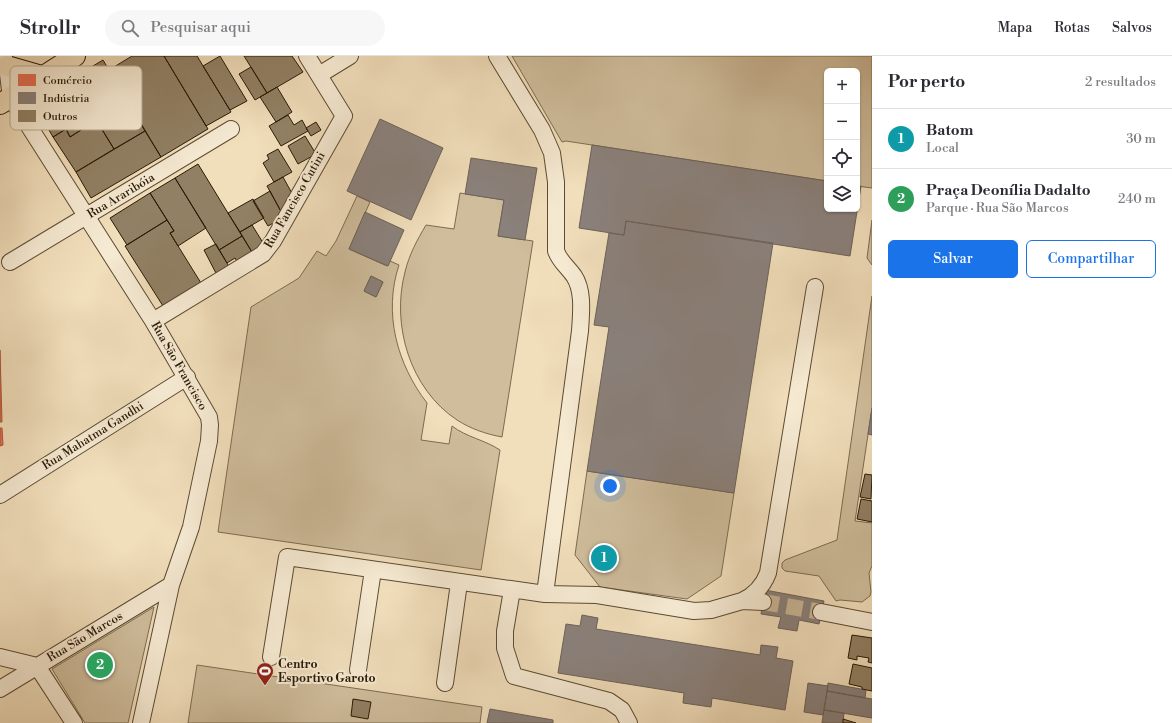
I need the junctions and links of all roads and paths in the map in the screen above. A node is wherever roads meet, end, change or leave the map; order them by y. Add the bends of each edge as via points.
1 (75, 56) edge
2 (307, 56) edge
3 (350, 56) edge
4 (497, 56) edge
5 (8, 62) edge
6 (18, 66) edge
7 (58, 66) edge
8 (319, 75) junction
9 (5, 101) edge
10 (231, 129) dead end
11 (25, 130) edge
12 (85, 217) junction
13 (10, 262) dead end
14 (816, 287) dead end
15 (153, 321) junction
16 (187, 377) junction
17 (0, 495) edge
18 (373, 570) junction
19 (460, 583) junction
20 (171, 585) junction
21 (512, 590) junction
22 (545, 594) junction
23 (742, 601) junction
24 (763, 602) tunnel mouth
25 (821, 612) tunnel mouth
26 (872, 612) edge
27 (851, 618) junction
28 (872, 622) edge
29 (0, 657) edge
30 (271, 657) dead end
31 (37, 666) junction
32 (358, 670) dead end
33 (444, 682) dead end
34 (0, 689) edge
35 (74, 723) edge
36 (141, 723) edge
37 (629, 723) edge

1 - 7 main road
2 - 8 street, Rua Fancisco Cutini
3 - 8 street
4 - 22 street via 550,147 556,182 556,250 561,262 574,276 580,292 580,331
5 - 6 main road
5 - 9 street, Rua São Francisco
8 - 15 street, Rua Fancisco Cutini via 344,116 273,242 263,254
10 - 12 street, Rua Araribóia
11 - 12 street, Rua São Francisco
12 - 13 street, Rua Araribóia
12 - 15 street, Rua São Francisco
14 - 23 street via 768,573 762,586
15 - 16 street, Rua São Francisco
16 - 17 street, Rua Mahatma Gandhi
16 - 20 street, Rua São Francisco via 208,417 210,433 192,527
18 - 19 street
18 - 30 street via 287,557
18 - 32 street
19 - 21 street
19 - 33 street
20 - 31 street, Rua São Marcos
20 - 36 street, Rua São Francisco
21 - 22 street
21 - 37 street via 505,631 505,648 514,676 609,701 622,710
22 - 23 street via 597,595 702,611
23 - 24 street
25 - 27 street
26 - 27 street
27 - 28 street
29 - 31 street
31 - 34 street, Rua São Marcos
31 - 35 street

